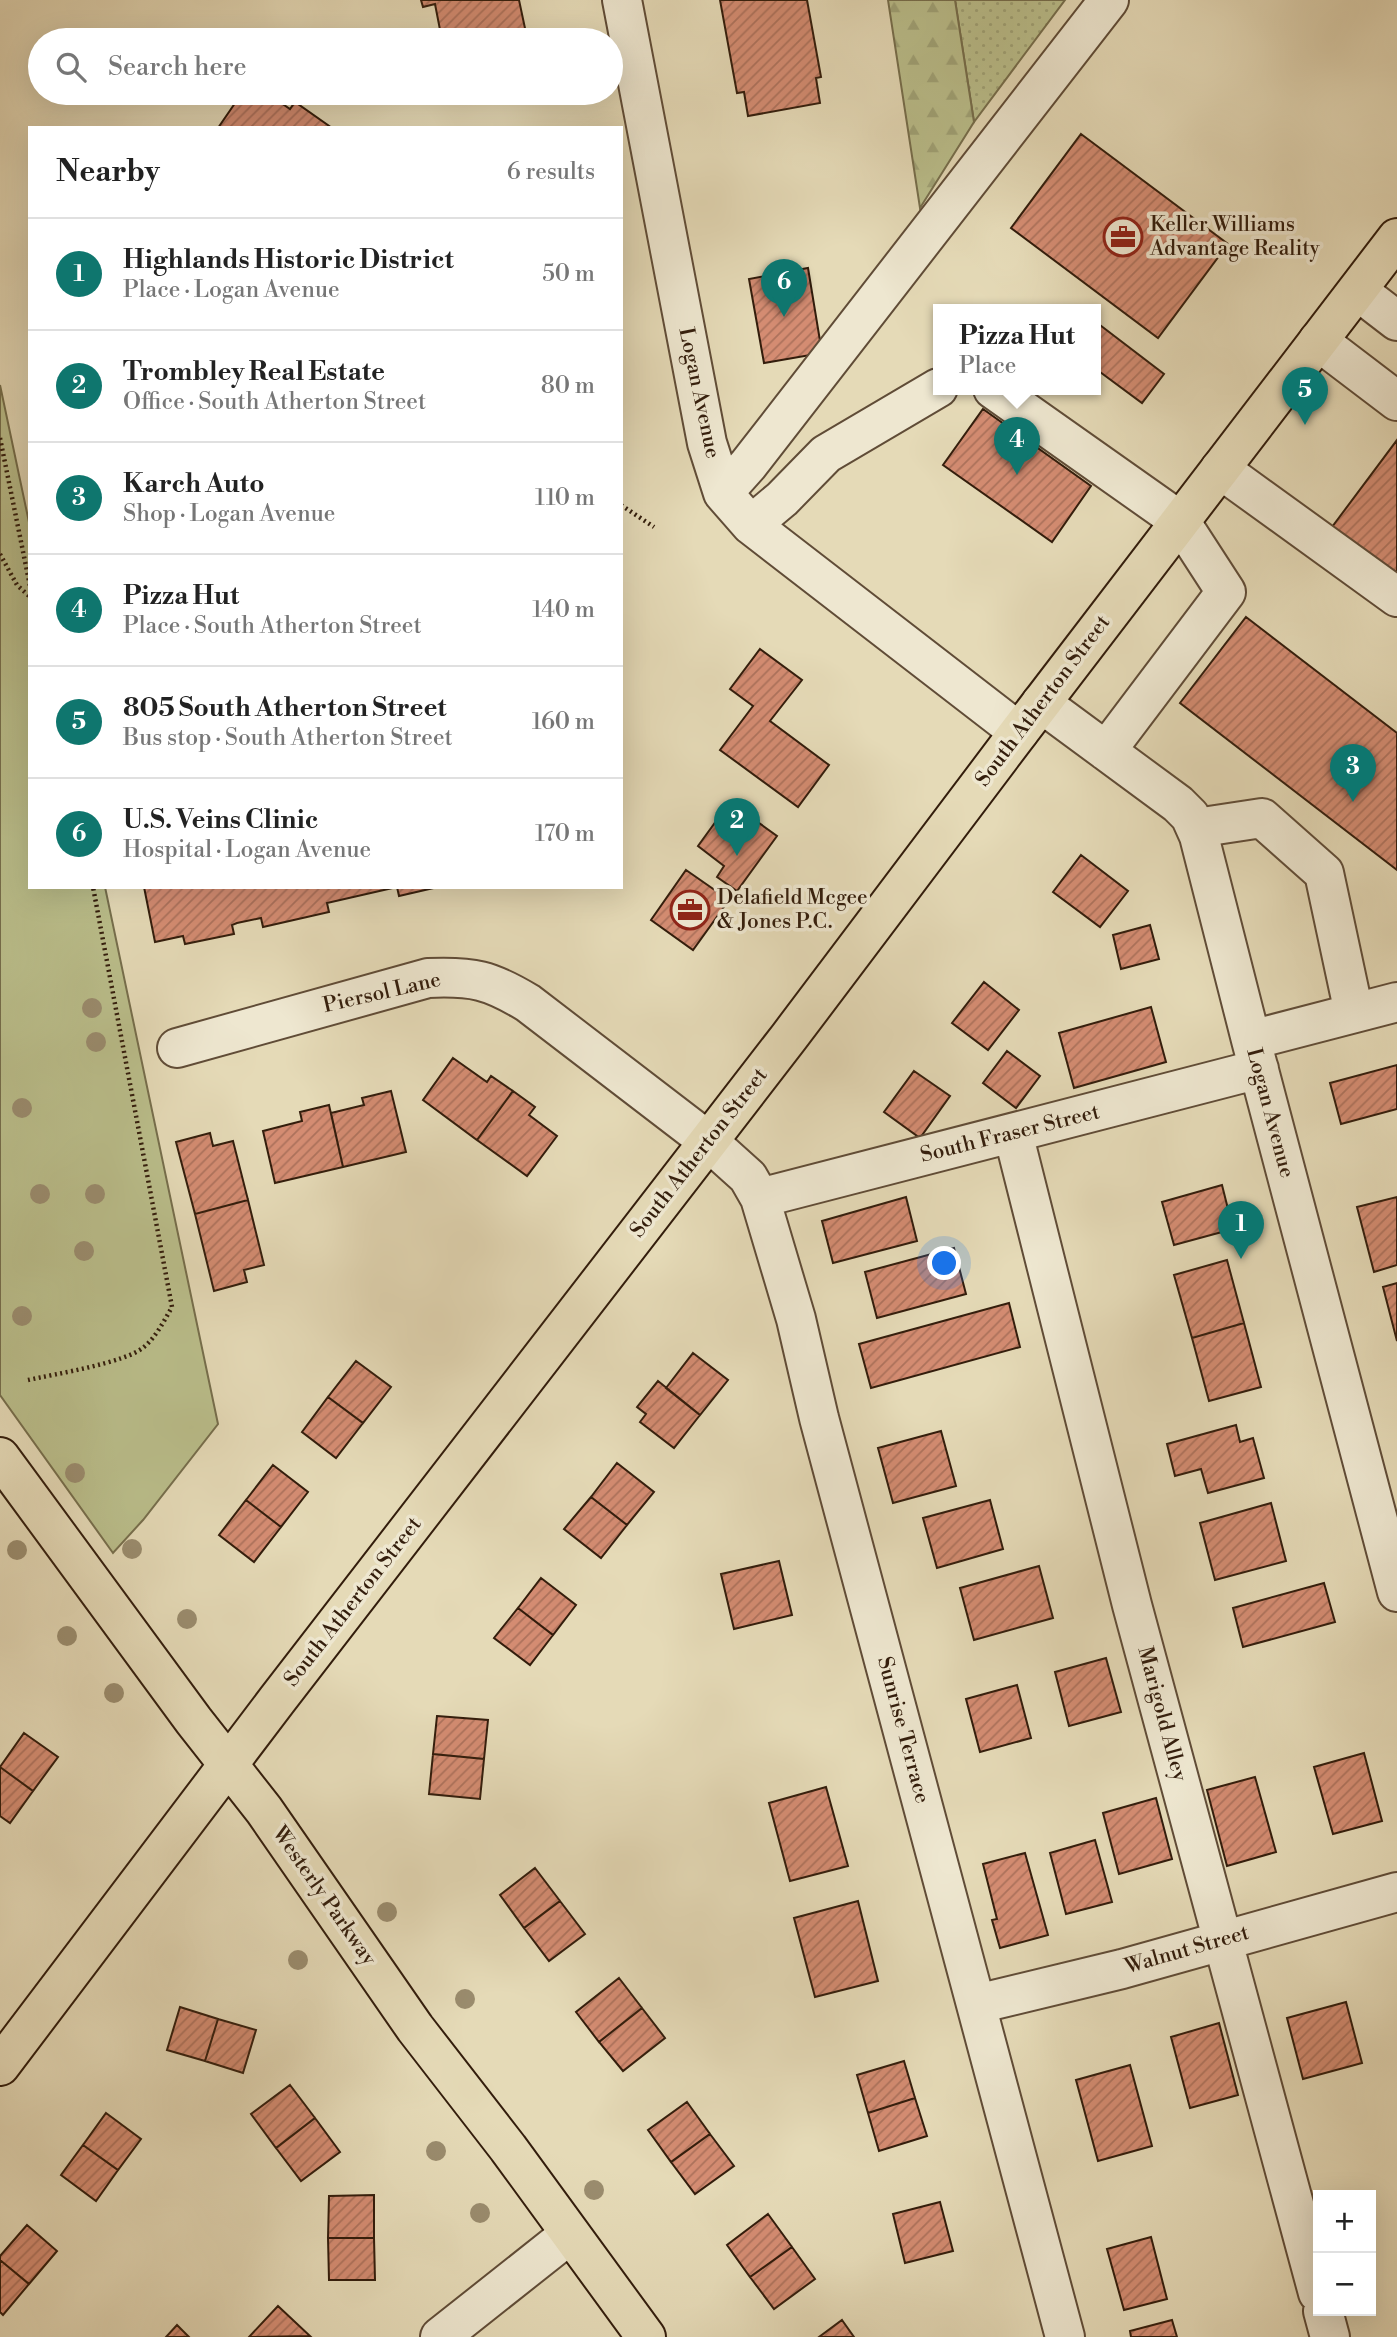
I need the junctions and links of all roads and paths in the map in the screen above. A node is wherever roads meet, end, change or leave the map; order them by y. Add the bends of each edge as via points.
1 (622, 0) edge
2 (1109, 0) edge
3 (1397, 238) edge
4 (1358, 291) junction
5 (1397, 321) edge
6 (1318, 341) junction
7 (933, 391) edge
8 (1002, 395) edge
9 (1397, 401) edge
10 (0, 438) edge
11 (1220, 469) junction
12 (723, 493) junction
13 (623, 506) edge
14 (1180, 521) junction
15 (751, 525) junction
16 (654, 527) dead end
17 (0, 554) edge
18 (28, 576) edge
19 (28, 595) edge
20 (1397, 597) edge
21 (1030, 717) junction
22 (1106, 751) junction
23 (1196, 828) junction
24 (93, 889) edge
25 (1397, 1002) edge
26 (1354, 1013) junction
27 (177, 1048) dead end
28 (1255, 1055) junction
29 (1013, 1133) junction
30 (708, 1141) junction
31 (760, 1198) junction
32 (28, 1380) dead end
33 (0, 1457) edge
34 (1397, 1592) edge
35 (228, 1766) junction
36 (1397, 1892) edge
37 (1224, 1939) junction
38 (977, 2004) junction
39 (0, 2066) edge
40 (570, 2234) junction
41 (1313, 2273) edge
42 (1324, 2316) edge
43 (440, 2337) edge
44 (646, 2337) edge
45 (1065, 2337) edge
46 (1330, 2337) edge

1 - 12 street, Logan Avenue via 707,443
2 - 12 street
3 - 4 main road, South Atherton Street
4 - 5 street
4 - 6 main road, South Atherton Street
6 - 9 street
6 - 11 main road, South Atherton Street
7 - 15 street via 826,454
8 - 14 street
10 - 18 path
11 - 14 main road, South Atherton Street
11 - 20 street
12 - 15 street, Logan Avenue
13 - 16 path
14 - 21 main road, South Atherton Street
14 - 22 street via 1226,592
15 - 21 street, Logan Avenue
17 - 19 path
21 - 22 street, Logan Avenue
21 - 30 main road, South Atherton Street
22 - 23 street, Logan Avenue via 1178,804
23 - 26 street via 1262,818 1324,873
23 - 28 street, Logan Avenue
24 - 32 path via 172,1307 151,1340 134,1354
25 - 26 street, South Fraser Street
26 - 28 street, South Fraser Street
27 - 30 street, Piersol Lane via 428,978 485,981 528,1003
28 - 29 street, South Fraser Street
28 - 34 street, Logan Avenue
29 - 31 street, South Fraser Street
29 - 37 street, Marigold Alley via 1132,1605
30 - 31 street, Sunrise Terrace via 748,1177
30 - 35 main road, South Atherton Street
31 - 38 street, Sunrise Terrace
33 - 35 main road, Westerly Parkway
35 - 39 main road, South Atherton Street
35 - 40 main road, Westerly Parkway via 264,1810 415,2028
36 - 37 street, Walnut Street
37 - 38 street, Walnut Street
37 - 41 street, Marigold Alley
38 - 45 street, Sunrise Terrace
40 - 43 street
40 - 44 main road, Westerly Parkway
42 - 46 street

